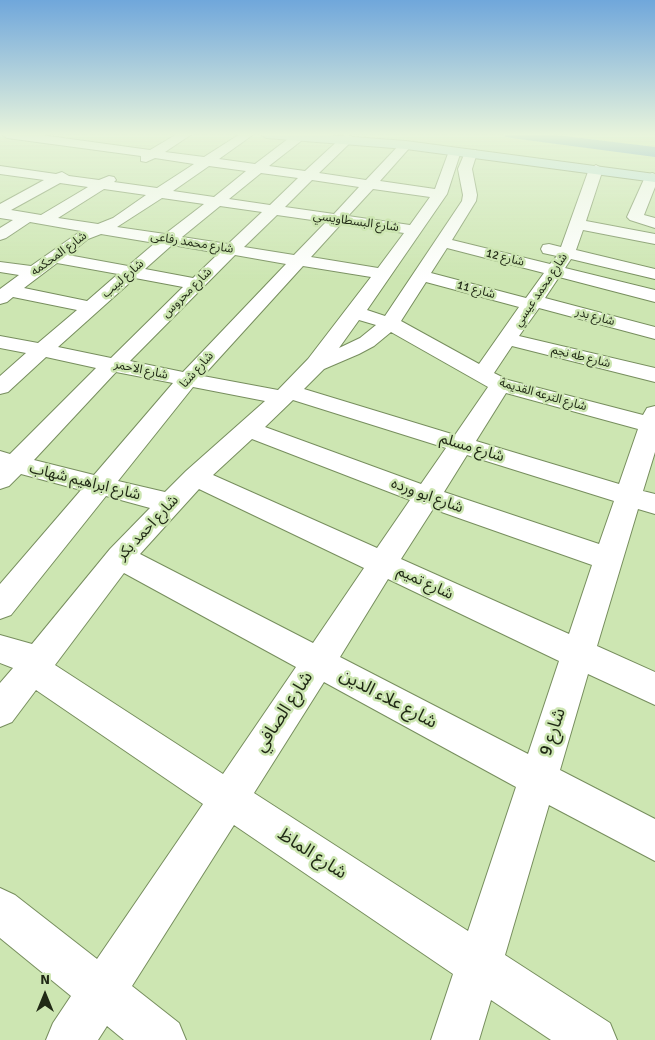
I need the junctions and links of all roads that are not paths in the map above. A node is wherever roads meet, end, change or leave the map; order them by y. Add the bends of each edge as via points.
1 (50, 183) edge
2 (92, 183) edge
3 (175, 183) edge
4 (239, 183) edge
5 (302, 183) edge
6 (354, 183) edge
7 (373, 183) edge
8 (446, 183) edge
9 (467, 183) edge
10 (592, 183) edge
11 (651, 183) edge
12 (103, 184) junction
13 (371, 185) junction
14 (468, 188) junction
15 (442, 189) junction
16 (160, 192) junction
17 (216, 201) junction
18 (639, 209) junction
19 (273, 210) junction
20 (655, 211) edge
21 (0, 212) edge
22 (36, 218) junction
23 (338, 219) junction
24 (655, 223) edge
25 (578, 224) junction
26 (452, 226) junction
27 (102, 229) junction
28 (414, 230) junction
29 (471, 231) dead end
30 (0, 236) edge
31 (655, 238) edge
32 (169, 239) junction
33 (442, 242) junction
34 (529, 244) dead end
35 (231, 250) junction
36 (567, 253) junction
37 (54, 257) junction
38 (300, 260) junction
39 (0, 267) edge
40 (555, 270) junction
41 (134, 271) junction
42 (34, 272) junction
43 (384, 274) junction
44 (655, 274) edge
45 (420, 275) junction
46 (196, 284) junction
47 (620, 287) junction
48 (5, 294) edge
49 (655, 296) edge
50 (533, 303) junction
51 (90, 307) junction
52 (356, 313) junction
53 (606, 320) junction
54 (390, 323) junction
55 (655, 333) edge
56 (508, 338) junction
57 (0, 342) edge
58 (41, 351) junction
59 (316, 364) junction
60 (113, 365) junction
61 (655, 375) edge
62 (187, 380) junction
63 (491, 380) junction
64 (0, 387) edge
65 (286, 395) junction
66 (654, 421) edge
67 (248, 429) junction
68 (460, 444) junction
69 (5, 468) edge
70 (195, 477) junction
71 (100, 486) junction
72 (426, 496) junction
73 (642, 500) edge
74 (170, 503) junction
75 (120, 557) junction
76 (608, 559) junction
77 (383, 563) junction
78 (0, 606) edge
79 (578, 653) junction
80 (23, 659) edge
81 (318, 661) junction
82 (655, 689) edge
83 (0, 710) edge
84 (538, 779) junction
85 (228, 798) junction
86 (655, 841) edge
87 (0, 910) edge
88 (479, 964) junction
89 (102, 992) junction
90 (70, 1040) edge
91 (162, 1040) edge
92 (455, 1040) edge
93 (593, 1040) edge

1 - 21 street
2 - 12 street, شارع البسطاويسي
3 - 16 street, شارع المحكمه
4 - 17 street, شارع لبيب
5 - 19 street, شارع محروس
6 - 13 street
7 - 13 street, شارع شتا
8 - 15 street, شارع احمد بكر
9 - 14 street, شارع احمد بكر
10 - 25 street, شارع محمد عيسي
11 - 18 street
12 - 16 street, شارع البسطاويسي
12 - 22 street
13 - 15 street
13 - 23 street, شارع شتا
14 - 15 street
14 - 26 street, شارع احمد بكر via 469,201
15 - 28 street, شارع احمد بكر
16 - 17 street, شارع البسطاويسي
16 - 27 street, شارع المحكمه
17 - 19 street, شارع البسطاويسي
17 - 32 street, شارع لبيب
18 - 20 street
18 - 24 street via 635,217
19 - 23 street, شارع البسطاويسي
19 - 35 street, شارع محروس
21 - 22 street, شارع محمد رفاعى
22 - 27 street, شارع محمد رفاعى
22 - 30 street
23 - 28 street, شارع البسطاويسي
23 - 38 street, شارع شتا
25 - 31 street
25 - 36 street, شارع محمد عيسي
26 - 29 street
26 - 33 street, شارع احمد بكر
27 - 32 street, شارع محمد رفاعى
27 - 37 street, شارع المحكمه via 82,236
28 - 43 street, شارع احمد بكر
32 - 35 street, شارع محمد رفاعى
32 - 41 street, شارع لبيب
33 - 40 street, شارع 12
33 - 45 street, شارع احمد بكر
34 - 36 street
35 - 38 street, شارع محمد رفاعى
35 - 46 street, شارع محروس
36 - 40 street, شارع محمد عيسي
36 - 44 street
37 - 41 street
37 - 42 street, شارع المحكمه
38 - 43 street, شارع محمد رفاعى
38 - 62 street, شارع شتا
39 - 42 street
40 - 47 street, شارع 12
40 - 50 street, شارع محمد عيسي
41 - 46 street
41 - 51 street, شارع لبيب
42 - 48 street, شارع المحكمه
43 - 52 street, شارع احمد بكر
45 - 50 street, شارع 11
45 - 54 street, شارع احمد بكر
46 - 60 street, شارع محروس
47 - 49 street, شارع 12
47 - 53 street
48 - 51 street
50 - 53 street, شارع بدر
50 - 56 street, شارع محمد عيسي
51 - 58 street, شارع لبيب
52 - 54 street, شارع الترعه القديمة
52 - 59 street, شارع احمد بكر
53 - 55 street, شارع بدر
54 - 59 street, شارع احمد بكر via 367,342
54 - 63 street, شارع الترعه القديمة
56 - 61 street, شارع طه نجم
56 - 63 street, شارع محمد عيسي
57 - 58 street, شارع الاحمر
58 - 60 street, شارع الاحمر
58 - 64 street, شارع لبيب
59 - 65 street, شارع احمد بكر
60 - 62 street, شارع الاحمر
60 - 69 street, شارع محروس
62 - 65 street, شارع الاحمر
62 - 71 street, شارع شتا
63 - 66 street, شارع الترعه القديمة
63 - 68 street, شارع الصافي
65 - 67 street, شارع احمد بكر
65 - 68 street, شارع مسلم
66 - 73 street, شارع 9
67 - 70 street, شارع احمد بكر
67 - 72 street, شارع ابو ورده
68 - 72 street, شارع الصافي
68 - 73 street, شارع مسلم
69 - 71 street, شارع ابراهيم شهاب
70 - 74 street, شارع احمد بكر
70 - 77 street, شارع تميم
71 - 74 street, شارع ابراهيم شهاب
71 - 78 street, شارع شتا
72 - 76 street, شارع ابو ورده
72 - 77 street, شارع الصافي
73 - 76 street, شارع 9
74 - 75 street, شارع احمد بكر
75 - 80 street, شارع احمد بكر
75 - 81 street, شارع علاء الدين
76 - 79 street, شارع 9
77 - 79 street, شارع تميم
77 - 81 street, شارع الصافي
79 - 82 street, شارع تميم
79 - 84 street, شارع 9
80 - 83 street, شارع احمد بكر
80 - 85 street, شارع الماظ
81 - 84 street, شارع علاء الدين
81 - 85 street, شارع الصافي
84 - 86 street, شارع علاء الدين
84 - 88 street, شارع 9
85 - 88 street, شارع الماظ
85 - 89 street, شارع الصافي
87 - 89 street
88 - 92 street, شارع 9
88 - 93 street, شارع الماظ
89 - 90 street, شارع الصافي
89 - 91 street

